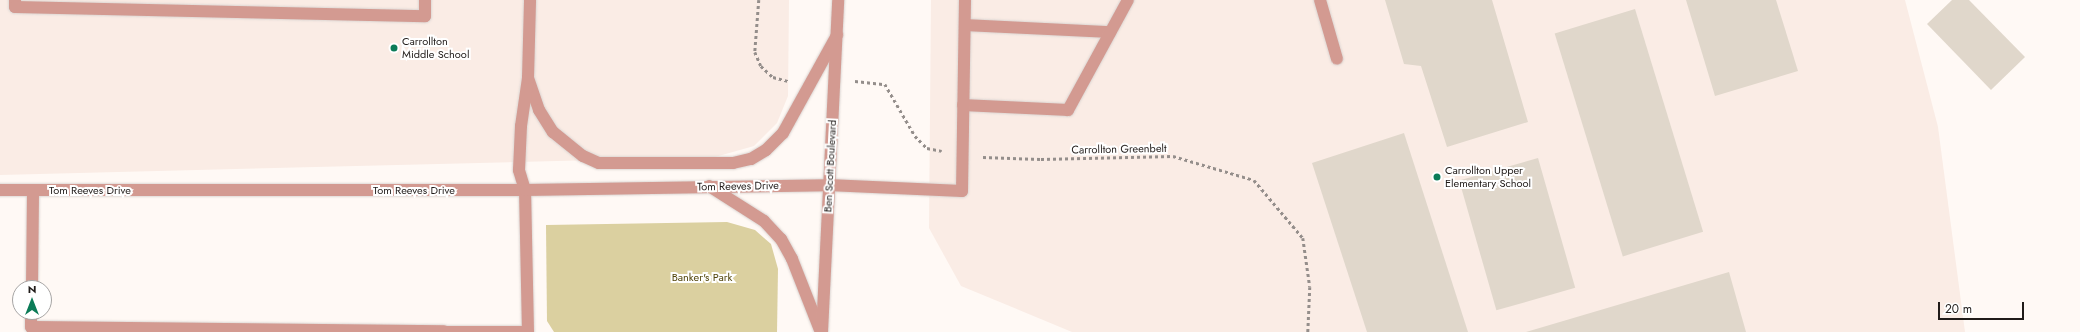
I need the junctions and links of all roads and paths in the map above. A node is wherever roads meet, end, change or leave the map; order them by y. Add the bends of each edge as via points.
1 (14, 0) edge
2 (425, 0) edge
3 (530, 0) edge
4 (758, 0) edge
5 (838, 0) edge
6 (965, 0) edge
7 (1128, 0) edge
8 (1320, 0) edge
9 (964, 25) junction
10 (1110, 32) junction
11 (837, 35) junction
12 (1337, 59) dead end
13 (528, 78) junction
14 (789, 82) dead end
15 (870, 82) dead end
16 (963, 105) junction
17 (962, 155) junction
18 (828, 185) junction
19 (709, 186) junction
20 (0, 190) edge
21 (33, 190) junction
22 (525, 190) junction
23 (32, 280) edge
24 (32, 320) edge
25 (31, 330) edge
26 (110, 331) edge
27 (216, 331) edge
28 (444, 332) edge
29 (528, 332) edge
30 (821, 332) edge
31 (1308, 332) edge

1 - 2 street via 14,7 425,16
3 - 13 street
4 - 14 path via 755,52 761,66 772,77
5 - 11 street, Ben Scott Boulevard
6 - 9 street
7 - 10 street
8 - 12 street
9 - 10 street
9 - 16 street
10 - 16 street via 1068,110
11 - 13 street via 783,133 751,159 733,163 599,163 588,159 569,148 553,132 539,110
11 - 18 street, Ben Scott Boulevard
13 - 22 street via 521,126 520,170
15 - 17 path, Carrollton Greenbelt via 886,84 915,136 927,148
16 - 17 street
17 - 18 street, Tom Reeves Drive via 962,191
17 - 31 path, Carrollton Greenbelt via 1041,159 1172,156 1254,180 1303,238 1310,287
18 - 19 street, Tom Reeves Drive
18 - 30 street, Ben Scott Boulevard
19 - 22 street, Tom Reeves Drive
19 - 30 street via 764,221 780,239 792,259
20 - 21 street, Tom Reeves Drive
21 - 22 street, Tom Reeves Drive
21 - 23 street
22 - 29 street
24 - 25 street
25 - 26 street
26 - 27 street
27 - 28 street
28 - 29 street

